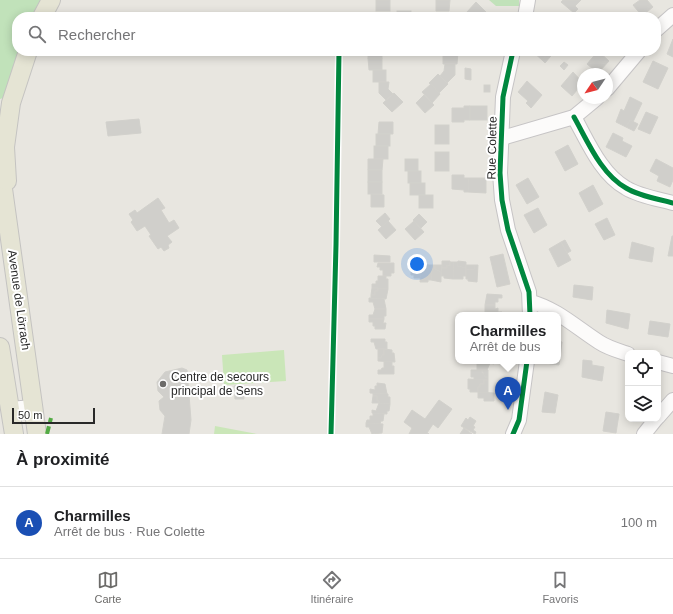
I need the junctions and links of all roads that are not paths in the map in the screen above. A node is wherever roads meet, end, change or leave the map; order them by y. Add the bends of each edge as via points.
1 (51, 0) edge
2 (528, 0) edge
3 (45, 12) edge
4 (526, 12) edge
5 (673, 15) edge
6 (661, 26) edge
7 (26, 56) edge
8 (512, 56) edge
9 (635, 56) edge
10 (613, 82) edge
11 (6, 104) edge
12 (590, 104) edge
13 (574, 118) junction
14 (502, 138) junction
15 (0, 167) edge
16 (673, 203) edge
17 (10, 234) junction
18 (530, 309) edge
19 (556, 312) edge
20 (561, 316) edge
21 (0, 347) edge
22 (625, 353) edge
23 (661, 363) edge
24 (527, 364) edge
25 (673, 366) edge
26 (673, 400) edge
27 (33, 407) junction
28 (10, 409) junction
29 (661, 413) edge
30 (654, 422) edge
31 (14, 434) edge
32 (37, 434) edge
33 (513, 434) edge
34 (644, 434) edge

1 - 3 main road
2 - 4 street
5 - 6 street
7 - 11 main road
8 - 14 street, Rue Colette via 503,97
9 - 10 street
11 - 17 main road via 5,148
12 - 13 street
13 - 14 street
13 - 16 street via 603,167 615,180 628,189
14 - 18 street, Rue Colette via 502,200 508,230 529,292
15 - 17 main road, Avenue de Lörrach
17 - 27 main road, Avenue de Lörrach
18 - 19 street via 544,306
20 - 22 street via 601,344
21 - 28 main road
23 - 25 street
24 - 33 street via 519,420
26 - 29 street
27 - 28 street
27 - 32 main road, Avenue de Lörrach
28 - 31 main road
30 - 34 street

